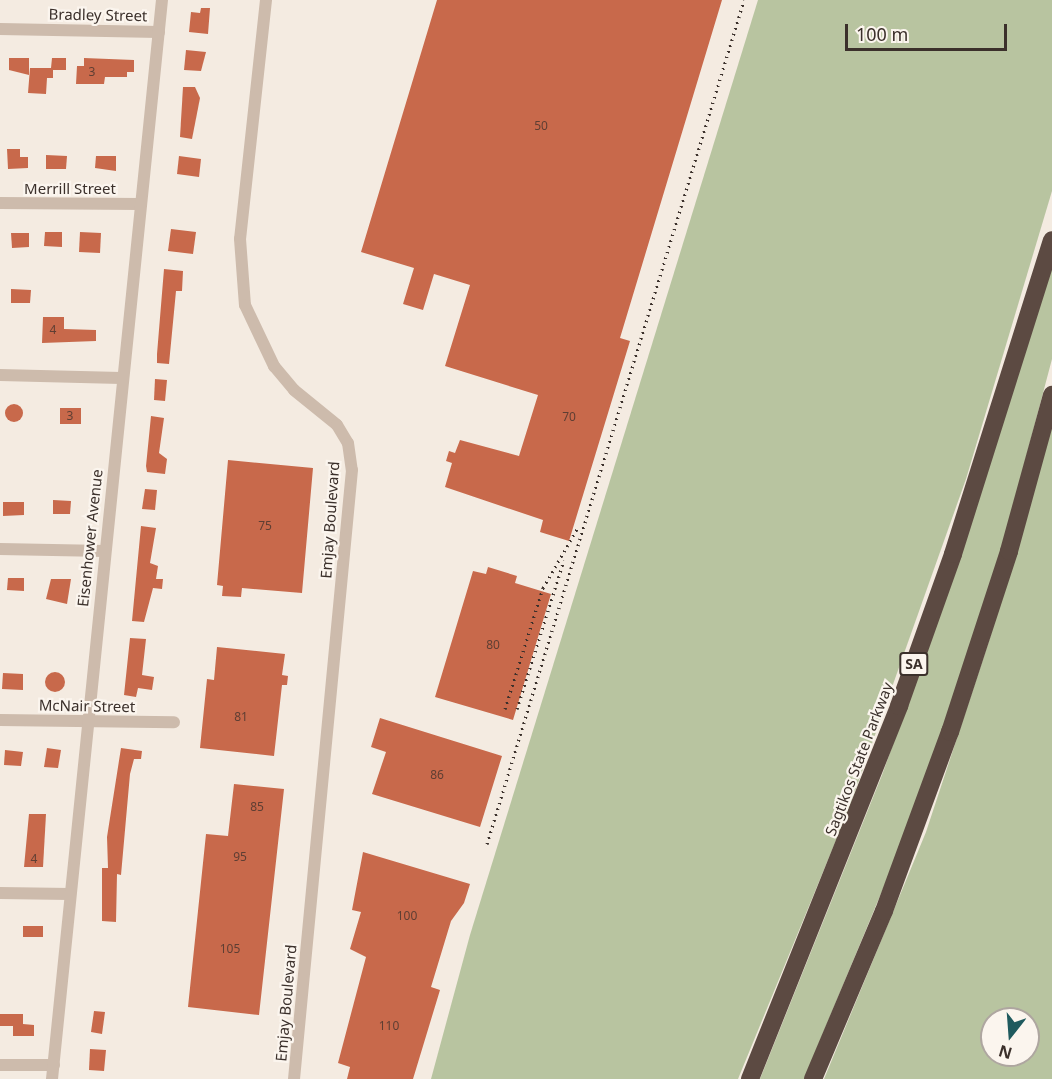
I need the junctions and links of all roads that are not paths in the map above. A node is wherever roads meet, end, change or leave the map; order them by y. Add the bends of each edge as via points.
1 (162, 0) edge
2 (266, 0) edge
3 (0, 29) edge
4 (159, 32) junction
5 (0, 203) edge
6 (140, 204) junction
7 (1052, 240) edge
8 (0, 375) edge
9 (121, 378) junction
10 (1052, 394) edge
11 (0, 549) edge
12 (105, 550) junction
13 (0, 720) edge
14 (88, 721) junction
15 (174, 722) dead end
16 (0, 893) edge
17 (70, 894) junction
18 (0, 1065) edge
19 (54, 1065) junction
20 (52, 1079) edge
21 (294, 1079) edge
22 (750, 1079) edge
23 (813, 1079) edge

1 - 4 street, Eisenhower Avenue
2 - 21 street, Emjay Boulevard via 240,239 245,305 274,366 294,390 337,425 348,443 352,470
3 - 4 street, Bradley Street
4 - 6 street, Eisenhower Avenue
5 - 6 street, Merrill Street
6 - 9 street, Eisenhower Avenue
7 - 22 highway, Sagtikos State Parkway / SA via 953,554 899,706
8 - 9 street
9 - 12 street, Eisenhower Avenue
10 - 23 highway via 1009,550 950,732 884,911
11 - 12 street
12 - 14 street, Eisenhower Avenue
13 - 14 street, McNair Street
14 - 15 street, McNair Street
14 - 17 street, Eisenhower Avenue
16 - 17 street
17 - 19 street, Eisenhower Avenue
18 - 19 street
19 - 20 street, Eisenhower Avenue

